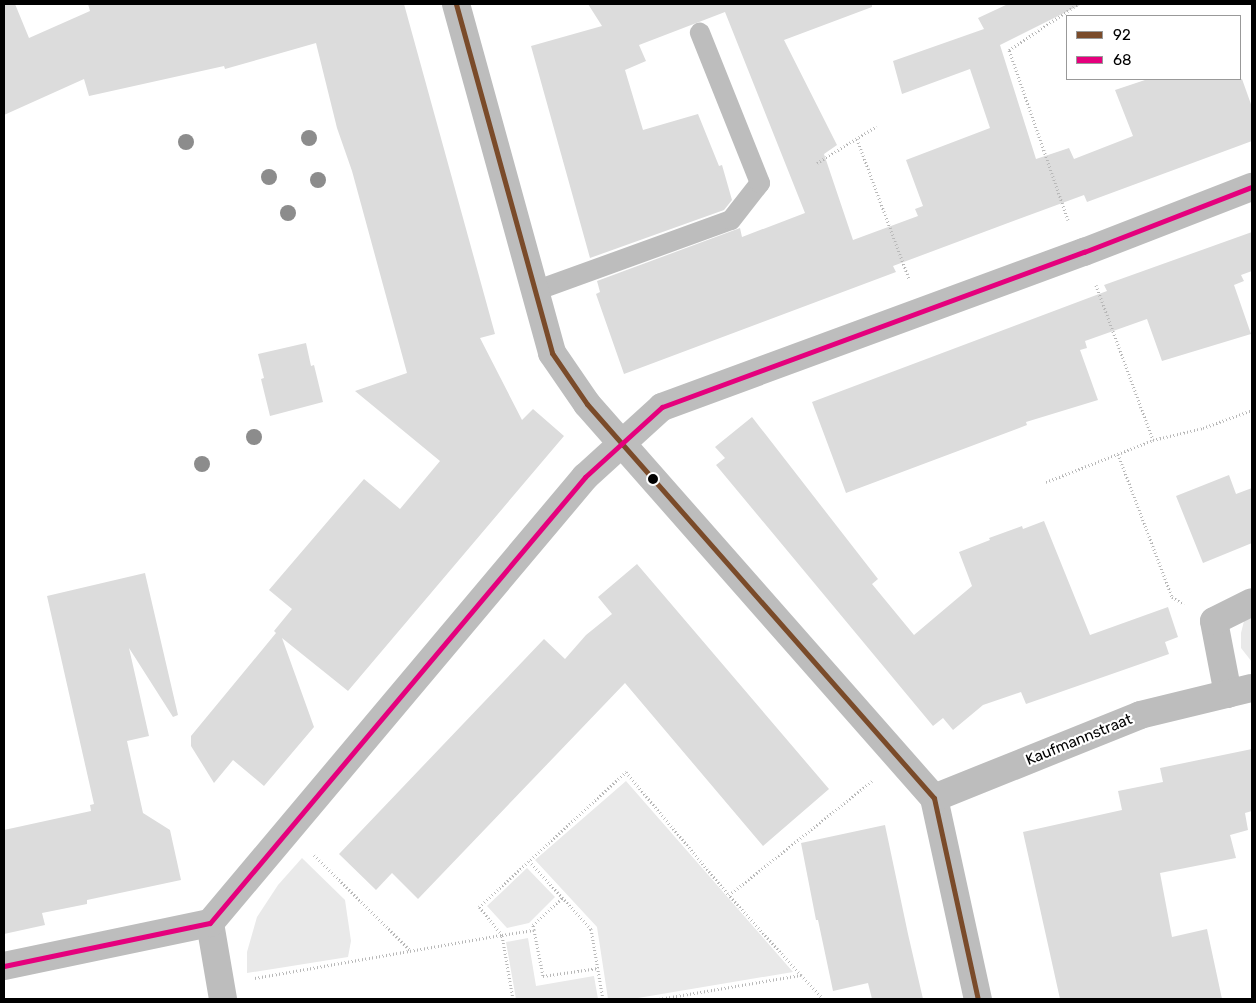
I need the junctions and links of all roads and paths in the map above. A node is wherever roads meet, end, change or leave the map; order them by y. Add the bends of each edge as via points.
1 (456, 4) edge
2 (1078, 4) edge
3 (700, 33) dead end
4 (877, 126) dead end
5 (857, 139) junction
6 (817, 163) dead end
7 (1252, 187) edge
8 (1084, 252) junction
9 (535, 291) junction
10 (921, 312) junction
11 (1252, 410) edge
12 (1153, 440) junction
13 (623, 443) junction
14 (1118, 454) junction
15 (1046, 482) dead end
16 (1252, 602) edge
17 (1214, 621) junction
18 (1240, 691) edge
19 (900, 759) junction
20 (934, 798) junction
21 (289, 830) junction
22 (529, 861) junction
23 (729, 894) junction
24 (562, 897) junction
25 (210, 922) junction
26 (534, 930) junction
27 (502, 935) junction
28 (411, 951) junction
29 (4, 966) edge
30 (598, 968) junction
31 (802, 975) junction
32 (222, 992) edge
33 (513, 999) edge
34 (604, 999) edge
35 (659, 999) edge
36 (823, 999) edge
37 (978, 999) edge

1 - 9 street
2 - 8 path via 1009,50 1071,226
3 - 9 lane via 760,183 731,220
4 - 5 path
5 - 6 path
5 - 10 path
7 - 8 street
8 - 10 street
8 - 12 path
9 - 13 street via 552,353 587,404
10 - 13 street via 662,407
11 - 12 path via 1203,428
12 - 14 path
13 - 19 street
13 - 21 street via 585,476
14 - 15 path
14 - 17 path via 1172,596
16 - 17 street
17 - 18 street, Kaufmannstraat
18 - 20 street, Kaufmannstraat via 1140,715
19 - 20 street
19 - 23 path
20 - 37 street
21 - 25 street
21 - 28 path
22 - 23 path via 626,772
22 - 24 path
22 - 27 path via 479,907
23 - 31 path
24 - 26 path via 533,925
24 - 30 path via 591,929
25 - 29 street
25 - 32 street
26 - 27 path
26 - 30 path via 543,976
27 - 28 path
27 - 33 path
28 - 32 path
30 - 34 path
31 - 35 path
31 - 36 path

